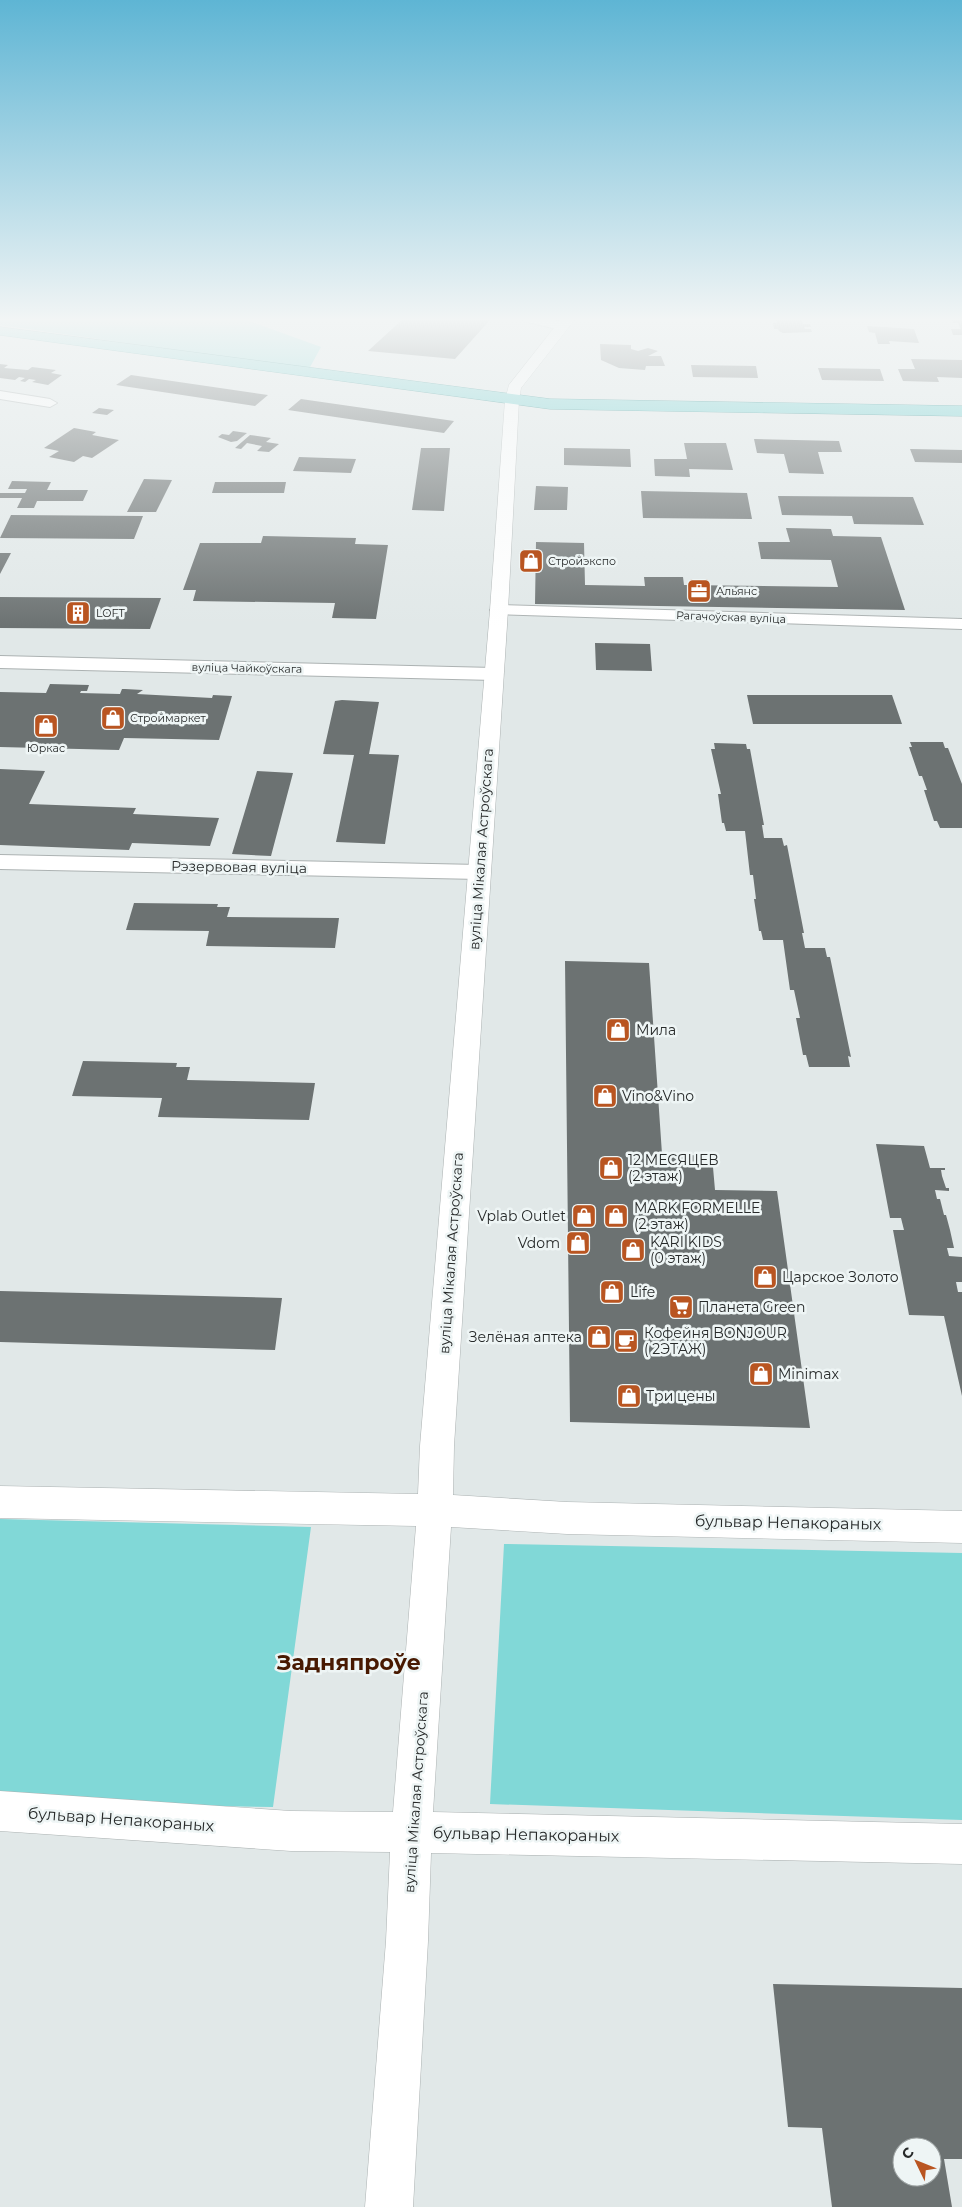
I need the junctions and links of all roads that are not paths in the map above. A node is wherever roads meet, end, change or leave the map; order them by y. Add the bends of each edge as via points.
1 (511, 421) edge
2 (499, 610) junction
3 (962, 624) edge
4 (0, 662) edge
5 (494, 674) junction
6 (0, 862) edge
7 (479, 872) junction
8 (0, 1502) edge
9 (435, 1510) junction
10 (962, 1527) edge
11 (0, 1811) edge
12 (411, 1834) junction
13 (962, 1844) edge
14 (389, 2207) edge

1 - 2 main road, вуліца Мікалая Астроўскага
2 - 3 street, Рагачоўская вуліца
2 - 5 main road, вуліца Мікалая Астроўскага
4 - 5 street, вуліца Чайкоўскага
5 - 7 main road, вуліца Мікалая Астроўскага
6 - 7 street, Рэзервовая вуліца
7 - 9 main road, вуліца Мікалая Астроўскага via 436,1446
8 - 9 main road, бульвар Непакораных
9 - 10 main road, бульвар Непакораных via 567,1518
9 - 12 main road, вуліца Мікалая Астроўскага
11 - 12 main road, бульвар Непакораных via 291,1831
12 - 13 main road, бульвар Непакораных via 570,1834
12 - 14 main road, вуліца Мікалая Астроўскага

